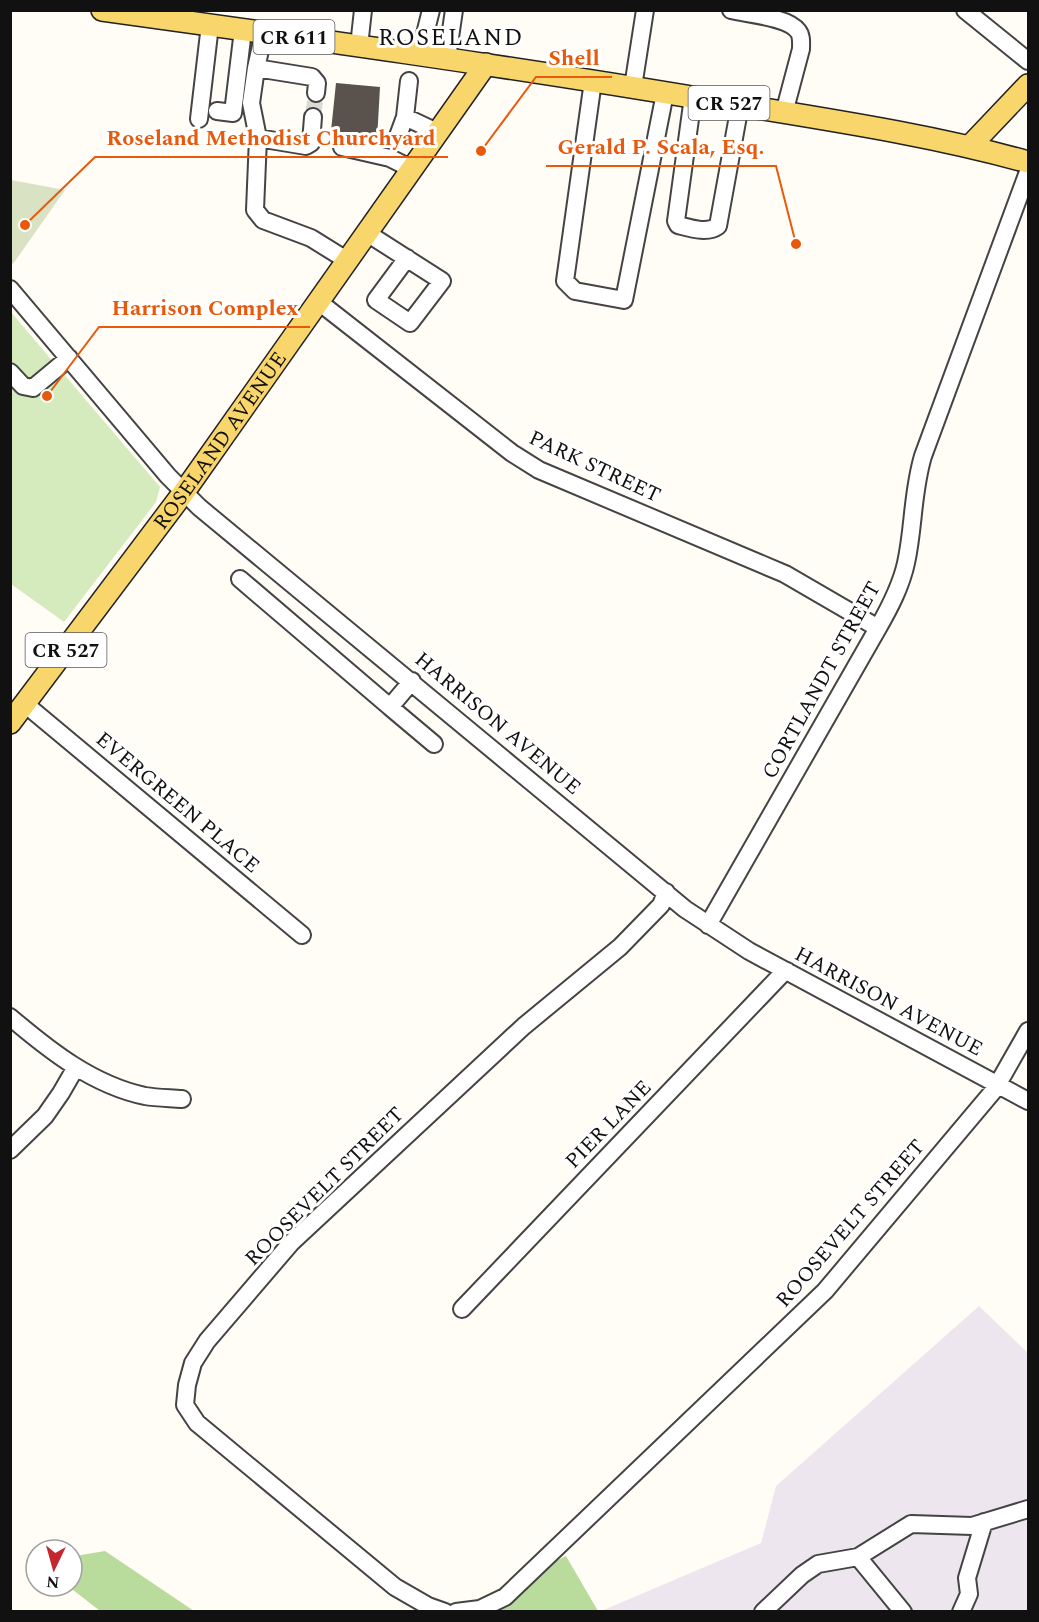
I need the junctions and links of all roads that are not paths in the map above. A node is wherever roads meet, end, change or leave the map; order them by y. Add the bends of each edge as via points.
1 (102, 10) edge
2 (363, 10) edge
3 (431, 10) edge
4 (454, 10) edge
5 (645, 10) edge
6 (731, 10) edge
7 (965, 10) edge
8 (161, 14) edge
9 (210, 25) junction
10 (243, 30) junction
11 (264, 33) junction
12 (358, 46) junction
13 (420, 54) junction
14 (447, 58) junction
15 (1029, 61) edge
16 (486, 63) junction
17 (256, 68) junction
18 (410, 81) dead end
19 (593, 81) junction
20 (1029, 85) edge
21 (633, 87) junction
22 (316, 93) dead end
23 (665, 93) junction
24 (693, 97) junction
25 (740, 105) junction
26 (217, 111) dead end
27 (784, 113) junction
28 (313, 117) tunnel mouth
29 (405, 117) junction
30 (199, 118) dead end
31 (438, 132) junction
32 (398, 136) dead end
33 (258, 138) junction
34 (971, 146) junction
35 (342, 147) dead end
36 (1029, 162) edge
37 (412, 169) junction
38 (1029, 172) edge
39 (367, 233) junction
40 (407, 258) dead end
41 (348, 261) junction
42 (10, 289) edge
43 (319, 302) junction
44 (69, 358) junction
45 (10, 372) edge
46 (184, 492) junction
47 (240, 579) dead end
48 (878, 628) junction
49 (412, 681) junction
50 (25, 704) junction
51 (390, 708) junction
52 (10, 723) edge
53 (434, 744) dead end
54 (666, 892) junction
55 (708, 925) junction
56 (302, 935) dead end
57 (787, 971) junction
58 (10, 1017) edge
59 (1029, 1031) edge
60 (76, 1068) junction
61 (998, 1085) junction
62 (182, 1099) dead end
63 (1029, 1101) edge
64 (10, 1150) edge
65 (462, 1309) dead end
66 (1029, 1509) edge
67 (984, 1522) junction
68 (858, 1557) junction
69 (445, 1611) edge
70 (456, 1611) edge
71 (763, 1611) edge
72 (903, 1611) edge
73 (961, 1611) edge

1 - 8 main road, CR 611
2 - 12 street
3 - 13 street
4 - 14 street
5 - 21 street
6 - 27 street via 781,20 798,31 800,56
7 - 15 street
8 - 9 main road, CR 611
9 - 10 main road, CR 611
9 - 30 street
10 - 11 main road, CR 611
10 - 26 street via 233,113
11 - 12 main road, CR 611
11 - 17 street
12 - 13 main road, CR 611
13 - 14 main road, CR 611
14 - 16 main road, CR 611
16 - 19 main road, CR 527
16 - 31 main road, ROSELAND AVENUE / CR 527
17 - 22 street via 312,77 317,83
17 - 33 street via 251,103
18 - 29 street
19 - 21 main road, CR 527
19 - 23 street via 565,281 575,291 594,296 624,300
20 - 34 main road
21 - 23 main road, CR 527
23 - 24 main road, CR 527
24 - 25 main road, CR 527
24 - 25 street via 676,221 683,227 711,230 718,226
25 - 27 main road, CR 527
27 - 34 main road, CR 527
28 - 33 street via 311,142 306,146
29 - 31 street
29 - 32 street
31 - 37 main road, ROSELAND AVENUE / CR 527
33 - 41 street via 255,210 263,220 311,238
34 - 36 main road
35 - 37 street via 390,158
37 - 39 main road, ROSELAND AVENUE / CR 527
38 - 48 street, CORTLANDT STREET via 923,456 916,479 906,564
39 - 40 street
39 - 41 main road, ROSELAND AVENUE / CR 527
41 - 43 main road, ROSELAND AVENUE / CR 527
42 - 44 street, HARRISON AVENUE
43 - 46 main road, ROSELAND AVENUE / CR 527
43 - 48 street, PARK STREET via 539,470 785,574
44 - 45 street via 33,388 23,386
44 - 46 street, HARRISON AVENUE
46 - 49 street, HARRISON AVENUE
46 - 50 main road, ROSELAND AVENUE / CR 527
47 - 51 street
48 - 55 street, CORTLANDT STREET
49 - 51 street
49 - 54 street, HARRISON AVENUE
50 - 52 main road, ROSELAND AVENUE / CR 527
50 - 56 street, EVERGREEN PLACE
51 - 53 street
54 - 55 street, HARRISON AVENUE
54 - 69 street, ROOSEVELT STREET via 661,905 620,947 524,1026 291,1243 207,1341 193,1363 185,1406 197,1423 396,1587
55 - 57 street, HARRISON AVENUE
57 - 61 street, HARRISON AVENUE
57 - 65 street, PIER LANE
58 - 60 street
59 - 61 street, ROOSEVELT STREET
60 - 62 street via 118,1088 146,1096
60 - 64 street via 45,1116
61 - 63 street, HARRISON AVENUE
61 - 70 street, ROOSEVELT STREET via 825,1291 504,1597 480,1609
66 - 67 street
67 - 68 street via 972,1526 911,1524
67 - 73 street via 967,1578 969,1594
68 - 71 street via 818,1564
68 - 72 street

